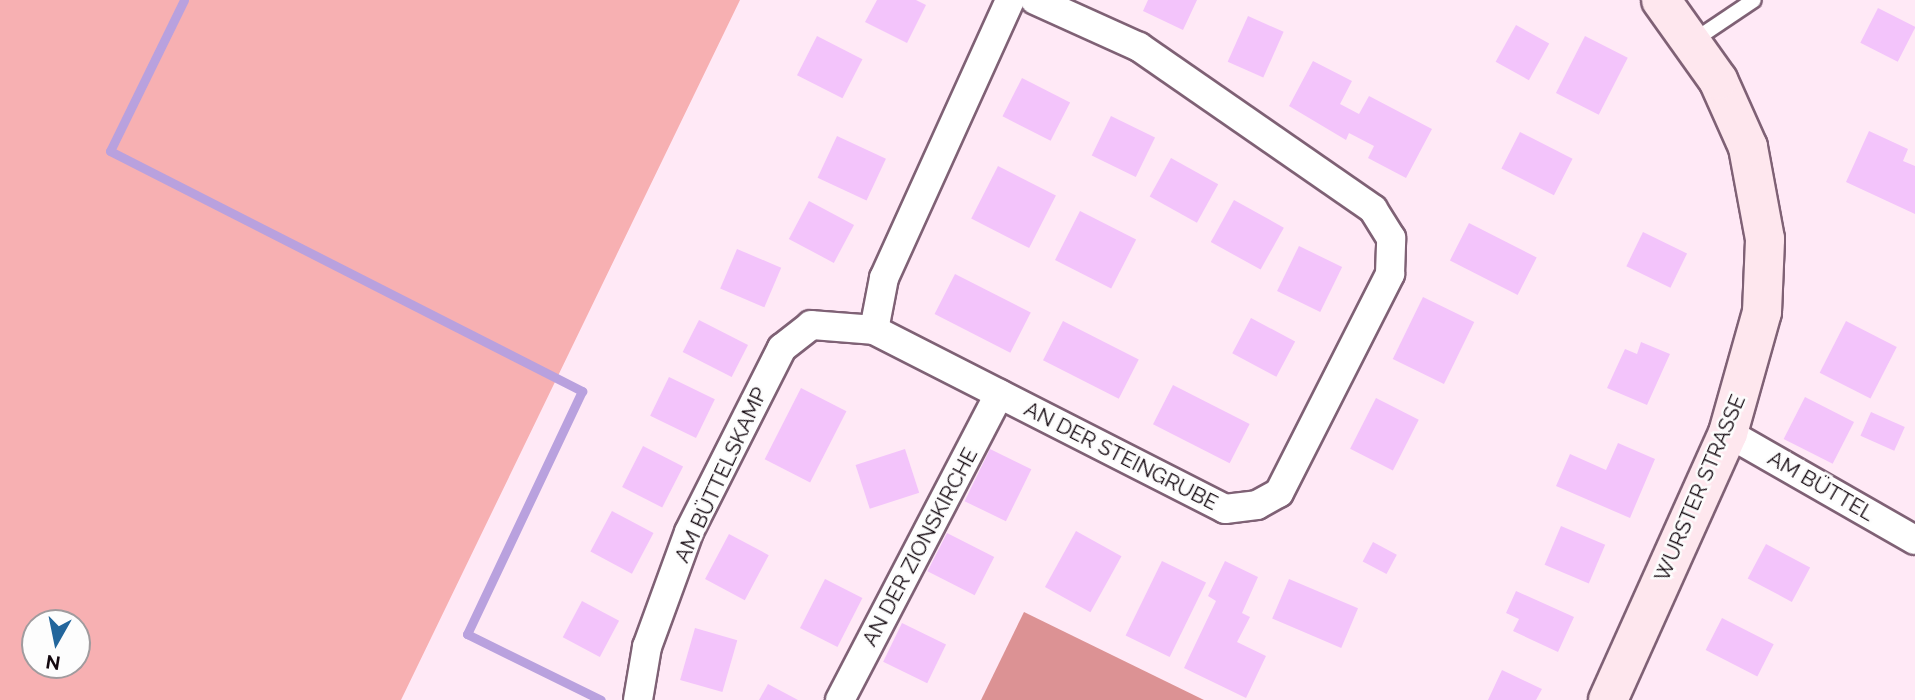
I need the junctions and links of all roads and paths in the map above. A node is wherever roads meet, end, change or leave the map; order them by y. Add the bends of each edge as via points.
1 (1010, 0) edge
2 (1035, 0) edge
3 (1661, 0) edge
4 (1754, 0) edge
5 (1693, 41) junction
6 (874, 330) junction
7 (999, 394) junction
8 (1728, 433) junction
9 (1915, 540) edge
10 (638, 700) edge
11 (840, 700) edge
12 (1608, 700) edge

1 - 6 street via 884,278
2 - 7 street, AN DER STEINGRUBE via 1139,47 1373,209 1391,238 1390,274 1279,493 1257,505 1224,509
3 - 5 main road, WURSTER STRASSE
4 - 5 lane
5 - 8 main road, WURSTER STRASSE via 1718,80 1748,147 1765,239 1762,312
6 - 7 street, AN DER STEINGRUBE
6 - 10 street, AM BÜTTELSKAMP via 811,325 782,348 689,532 647,647
7 - 11 street, AN DER ZIONSKIRCHE
8 - 9 street, AM BÜTTEL
8 - 12 main road, WURSTER STRASSE

